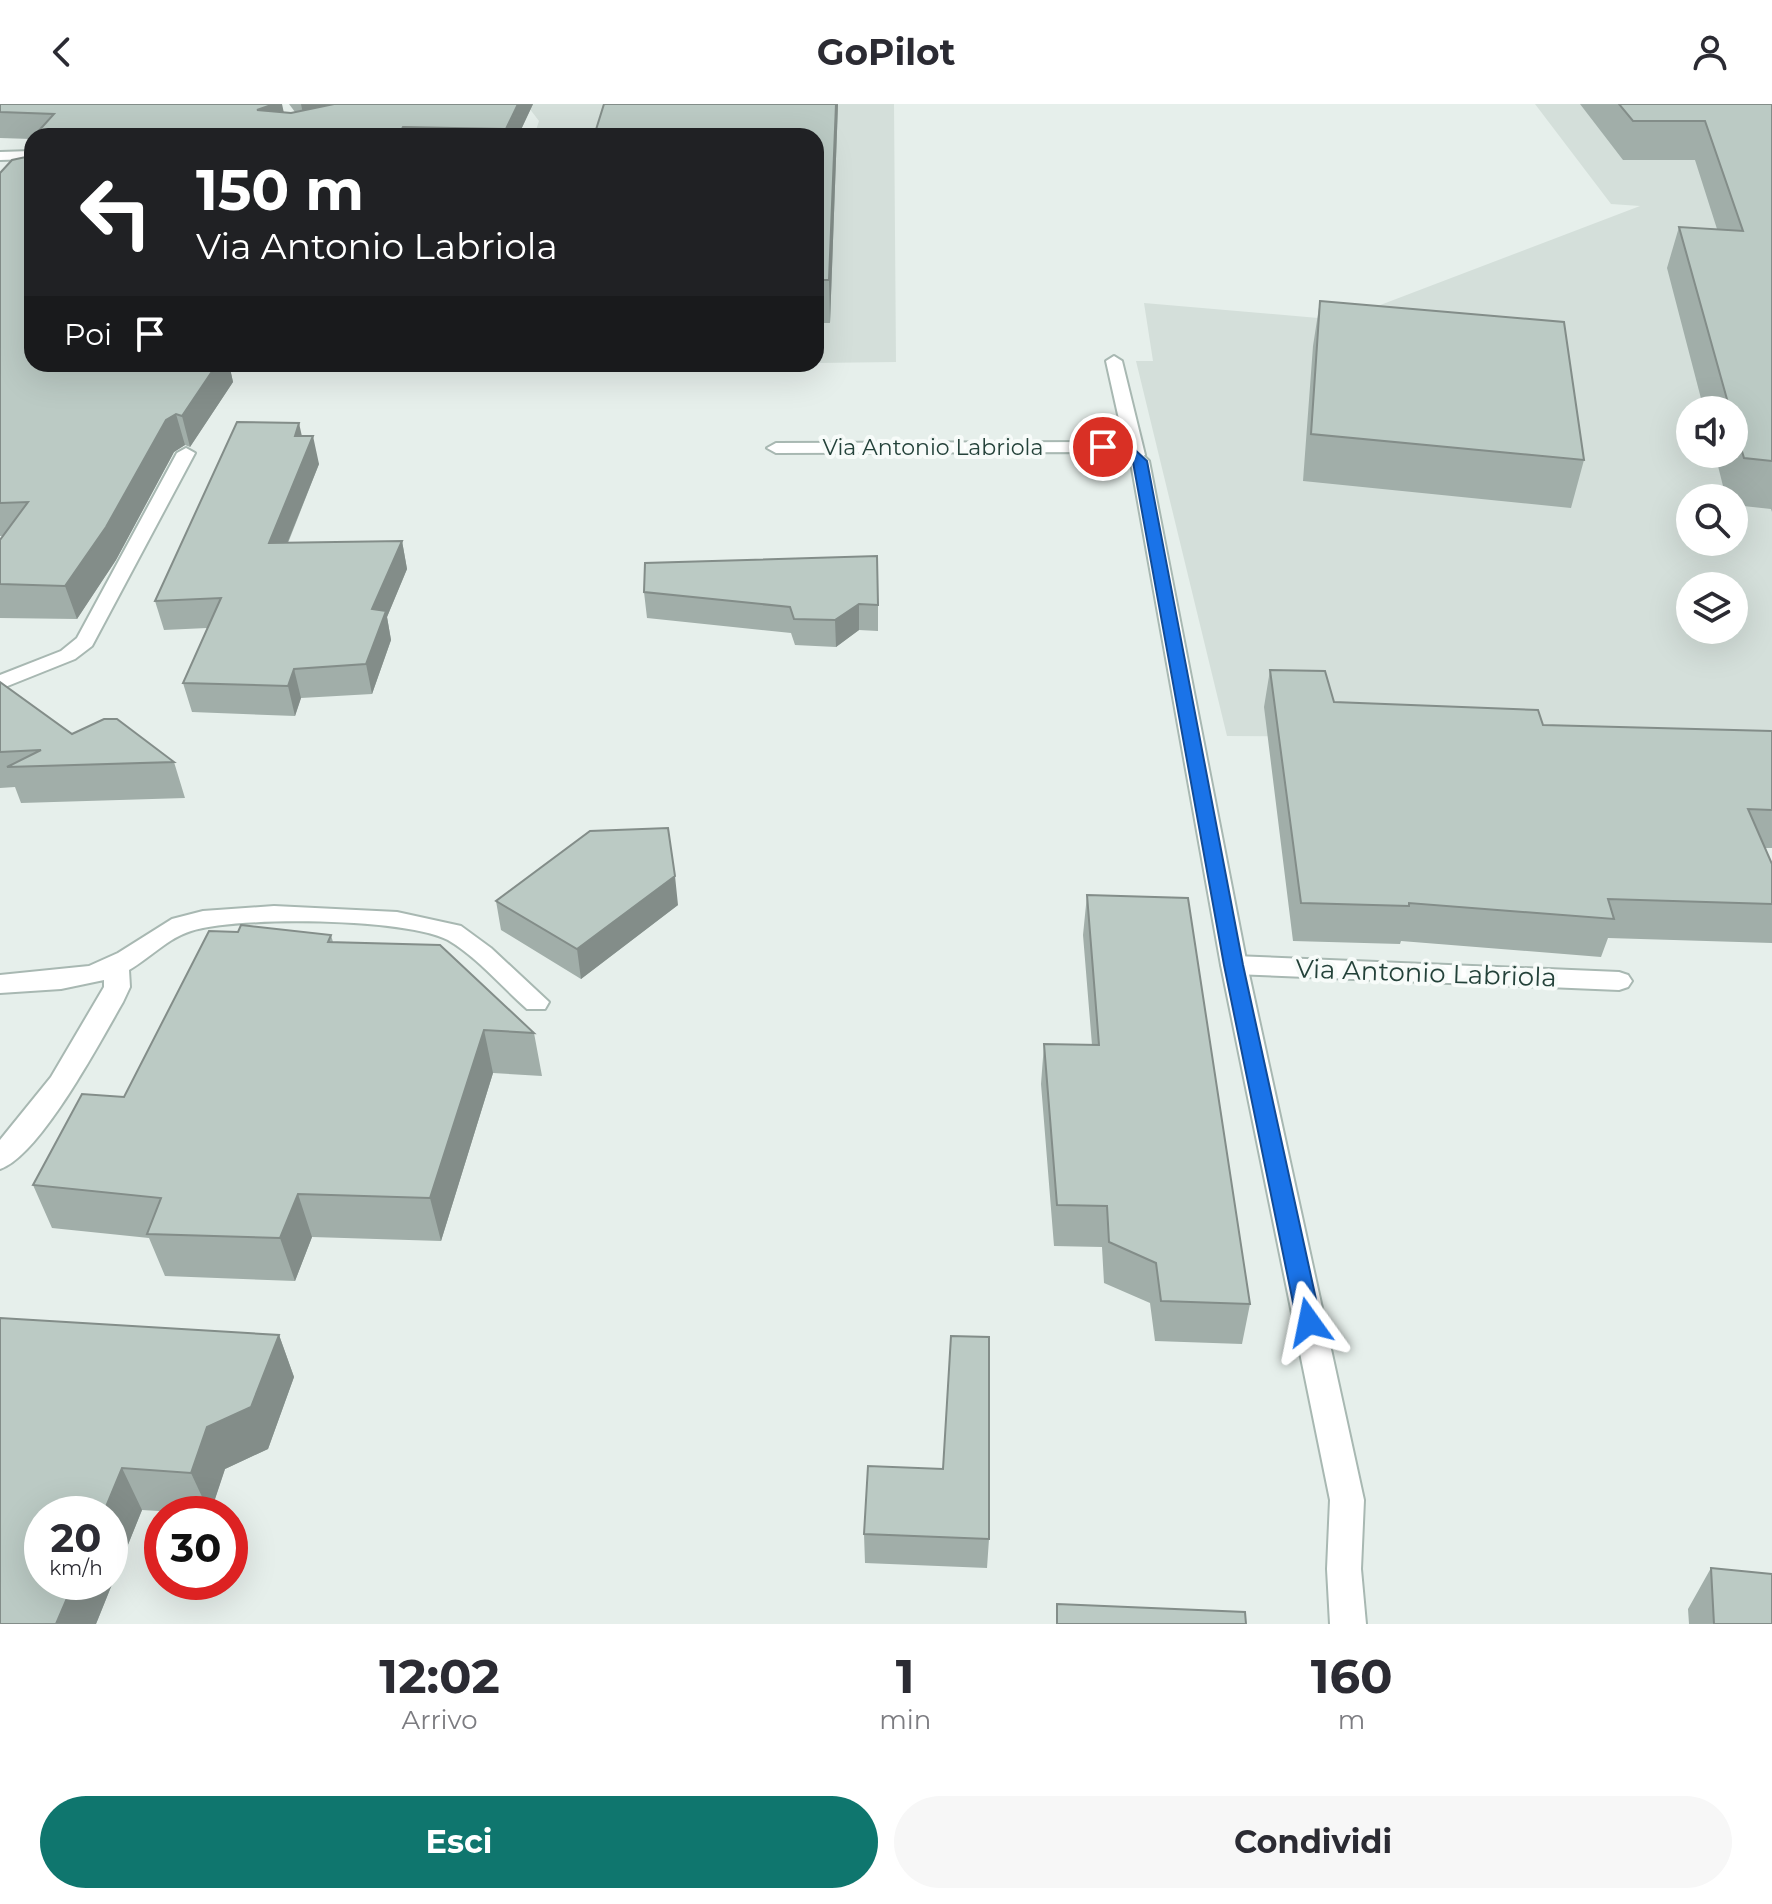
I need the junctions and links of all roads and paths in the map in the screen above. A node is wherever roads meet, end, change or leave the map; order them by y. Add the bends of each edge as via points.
1 (24, 155) edge
2 (0, 156) edge
3 (1114, 361) dead end
4 (776, 448) dead end
5 (186, 453) dead end
6 (1136, 455) junction
7 (0, 683) edge
8 (1234, 965) junction
9 (116, 966) junction
10 (1619, 981) dead end
11 (0, 984) edge
12 (536, 1002) dead end
13 (0, 1158) edge
14 (1348, 1624) edge

1 - 2 street
3 - 6 street
4 - 6 street, Via Antonio Labriola via 1103,447
5 - 7 street via 85,642 68,655
6 - 8 street
8 - 10 street, Via Antonio Labriola
8 - 14 street via 1347,1500
9 - 11 street via 62,980
9 - 12 street via 182,924 218,917 395,920 454,933
9 - 13 street via 117,987 110,1002 56,1093

